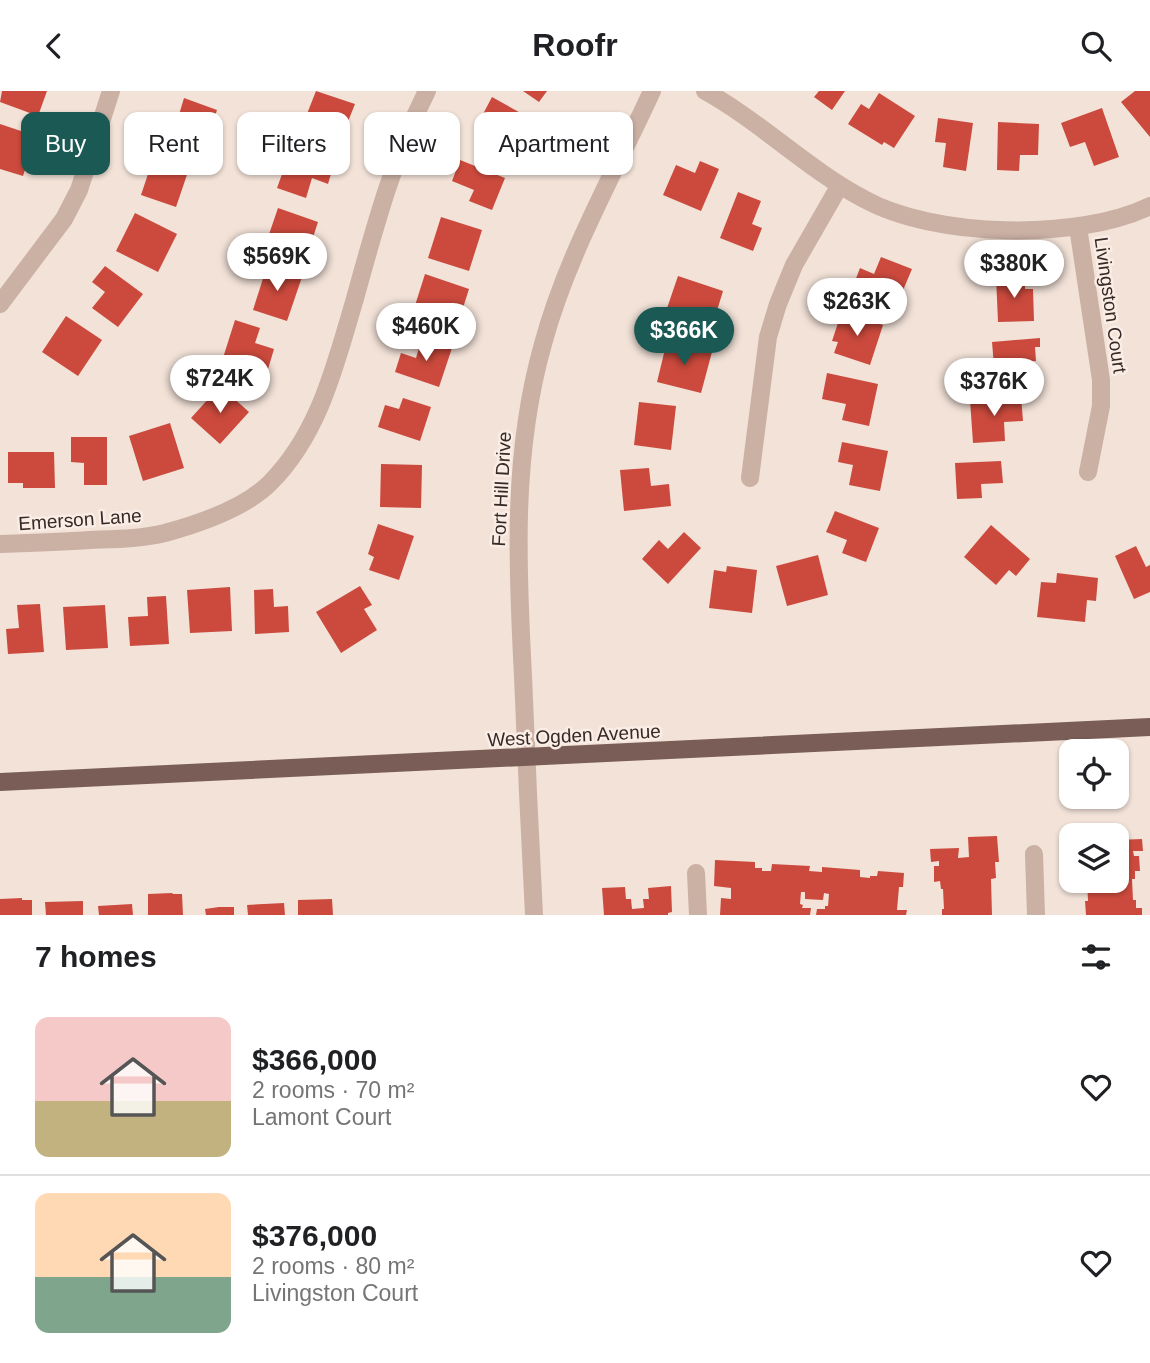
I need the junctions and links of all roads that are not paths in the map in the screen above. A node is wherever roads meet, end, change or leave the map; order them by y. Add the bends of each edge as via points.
1 (111, 91) edge
2 (427, 91) edge
3 (652, 91) edge
4 (705, 91) edge
5 (840, 185) junction
6 (1150, 206) edge
7 (1078, 227) junction
8 (0, 304) edge
9 (1088, 472) dead end
10 (750, 478) dead end
11 (0, 544) edge
12 (1150, 727) edge
13 (526, 758) junction
14 (0, 782) edge
15 (1034, 854) dead end
16 (696, 873) dead end
17 (534, 915) edge
18 (698, 915) edge
19 (1036, 915) edge

1 - 8 street via 79,190 64,219
2 - 11 street, Emerson Lane via 385,193 329,387 303,440 268,485 212,518 164,533
3 - 13 street, Fort Hill Drive via 570,264 542,344 529,403 517,568
4 - 5 street via 750,118
5 - 7 street via 866,201 929,222 968,228
5 - 10 street via 794,265 778,304 768,337
6 - 7 street
7 - 9 street, Livingston Court via 1101,380 1101,406
12 - 13 main road, West Ogden Avenue
13 - 14 main road, West Ogden Avenue
13 - 17 street, Fort Hill Drive
15 - 19 street
16 - 18 street

